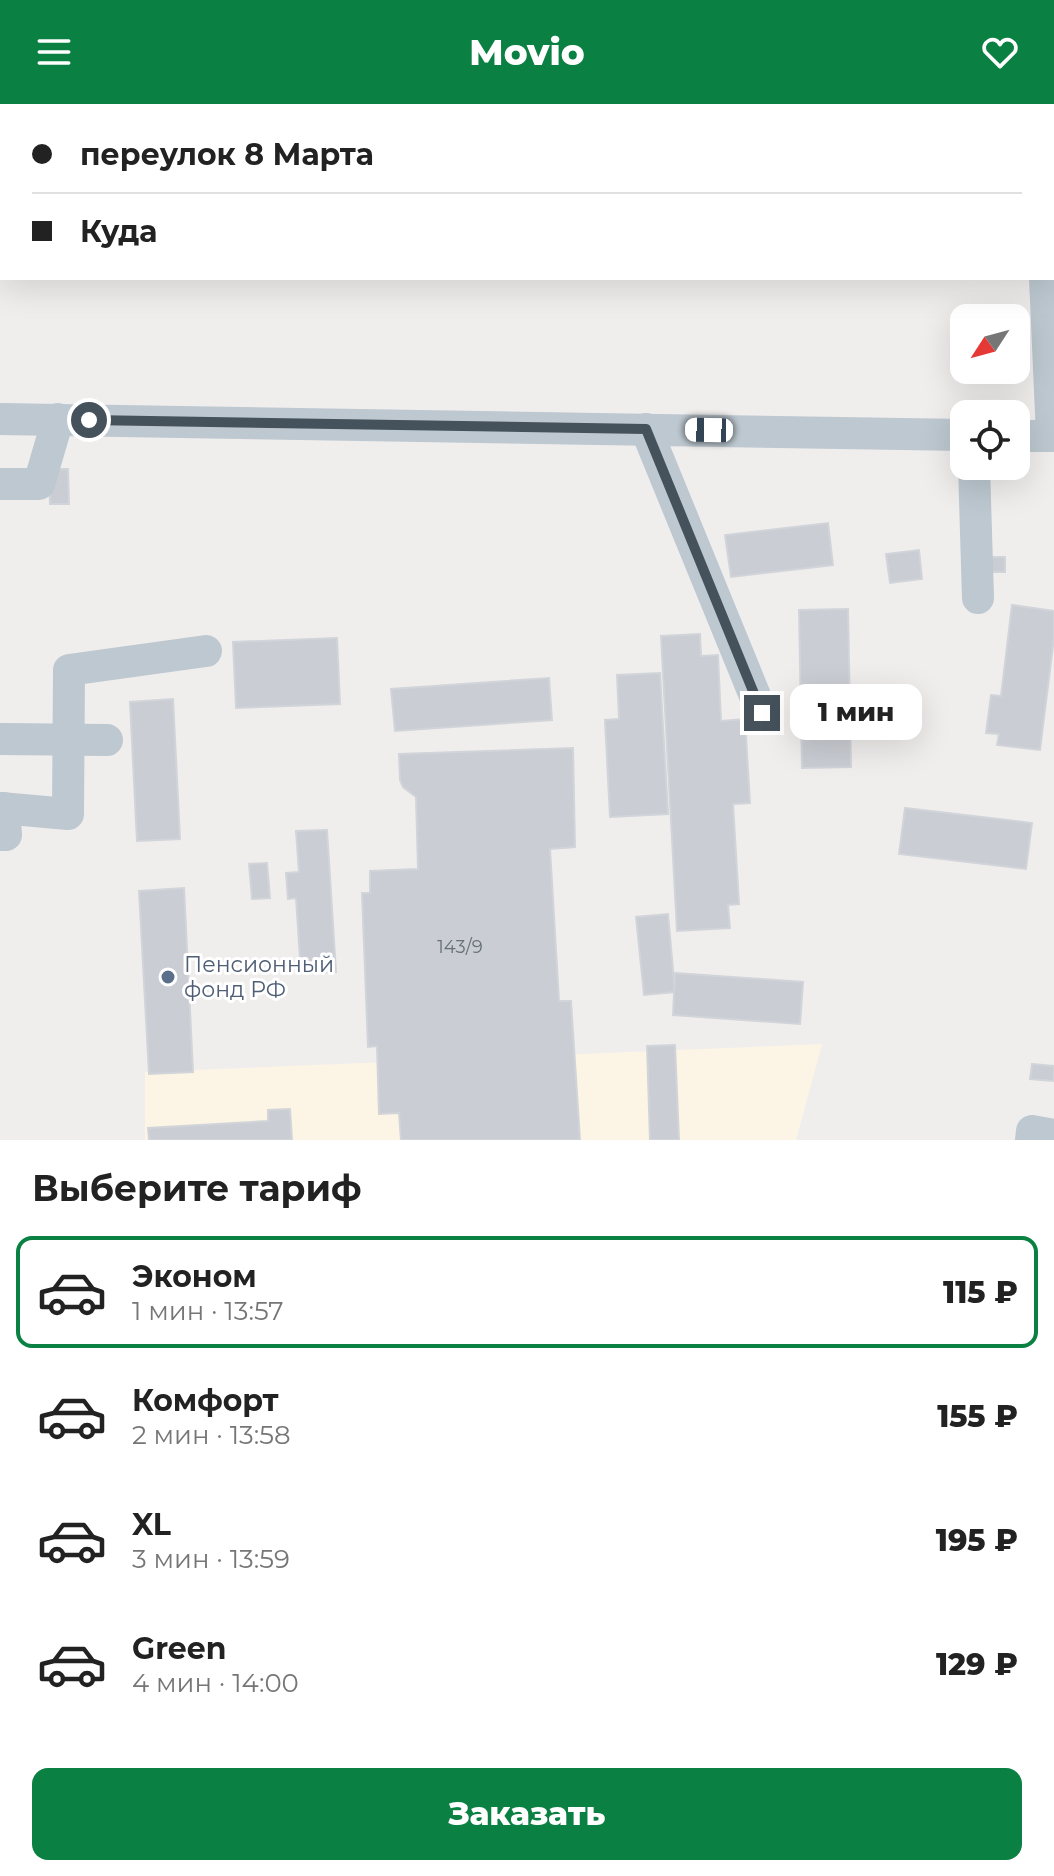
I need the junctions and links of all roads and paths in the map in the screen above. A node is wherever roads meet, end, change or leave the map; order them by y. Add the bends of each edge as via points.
1 (1045, 280) edge
2 (0, 419) edge
3 (58, 419) junction
4 (646, 429) junction
5 (950, 435) edge
6 (1030, 436) edge
7 (1053, 436) edge
8 (974, 480) edge
9 (0, 484) edge
10 (978, 598) dead end
11 (206, 651) dead end
12 (762, 713) dead end
13 (0, 739) edge
14 (67, 739) junction
15 (107, 740) dead end
16 (1, 817) edge
17 (1054, 1135) edge
18 (1031, 1140) edge

1 - 7 street
2 - 3 street
3 - 4 street
3 - 9 street via 39,484
4 - 5 street
4 - 12 street
6 - 7 street
8 - 10 street
11 - 14 street via 69,670
13 - 14 street
14 - 15 street
14 - 16 street via 68,814
17 - 18 street via 1032,1131

